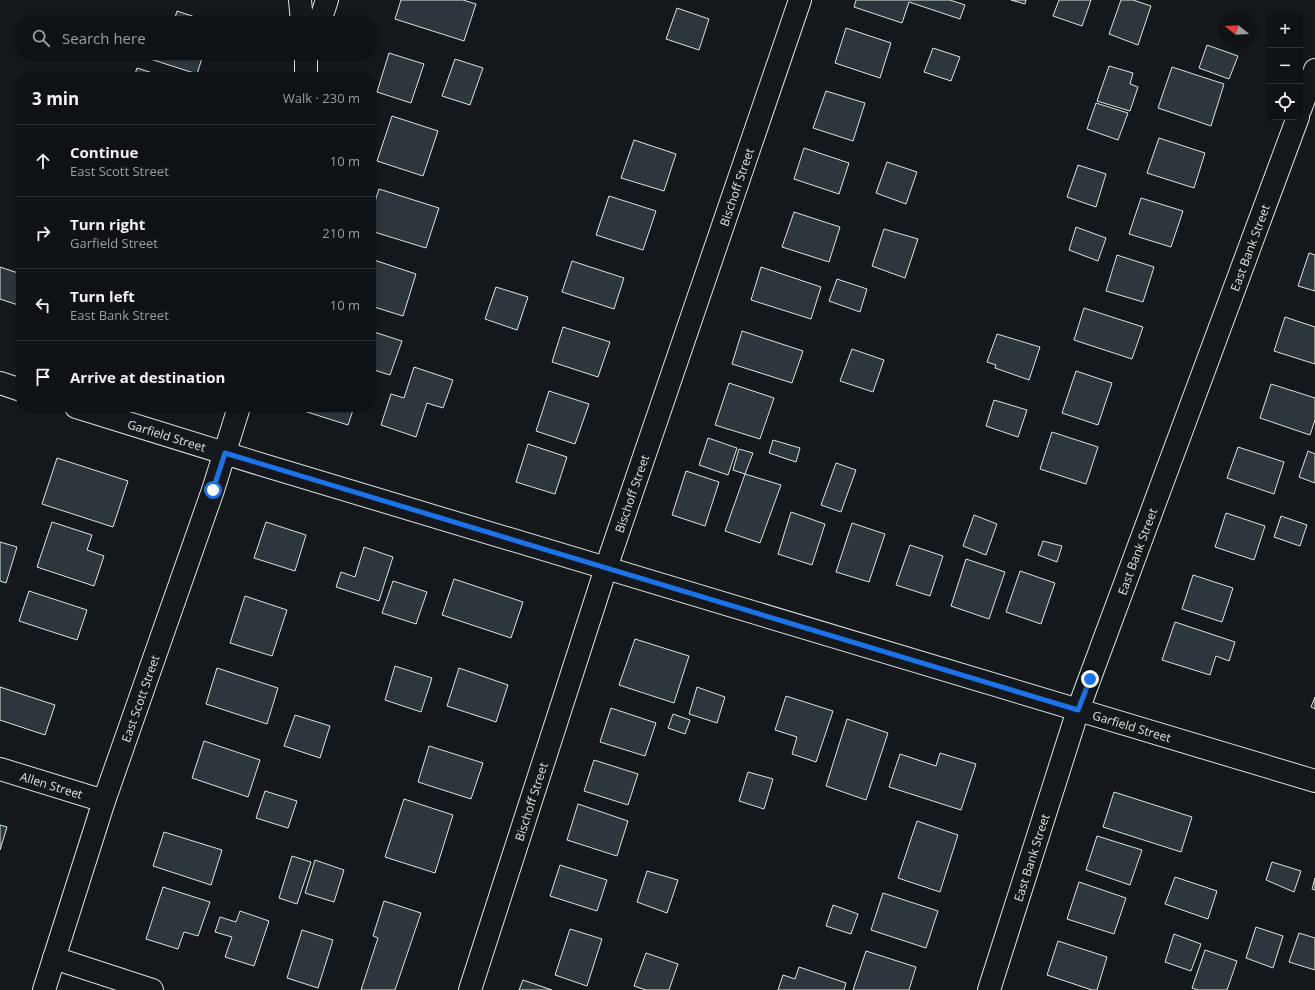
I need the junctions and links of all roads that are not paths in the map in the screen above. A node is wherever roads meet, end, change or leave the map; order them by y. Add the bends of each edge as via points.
1 (300, 0) edge
2 (328, 0) edge
3 (800, 0) edge
4 (302, 16) edge
5 (322, 16) edge
6 (1315, 70) edge
7 (1303, 102) edge
8 (1297, 120) edge
9 (0, 383) edge
10 (16, 388) edge
11 (92, 412) edge
12 (238, 412) edge
13 (225, 453) junction
14 (606, 568) junction
15 (1078, 710) junction
16 (0, 769) edge
17 (1315, 781) edge
18 (104, 801) junction
19 (54, 958) junction
20 (44, 990) edge
21 (152, 990) edge
22 (470, 990) edge
23 (989, 990) edge

1 - 4 street
2 - 5 street
3 - 14 street, Bischoff Street
6 - 7 street
8 - 15 street, East Bank Street
9 - 10 street
11 - 13 street, Garfield Street
12 - 13 street, East Scott Street
13 - 14 street, Garfield Street
13 - 18 street, East Scott Street
14 - 15 street, Garfield Street
14 - 22 street, Bischoff Street
15 - 17 street, Garfield Street
15 - 23 street, East Bank Street
16 - 18 street, Allen Street
18 - 19 street, East Scott Street
19 - 20 street, East Scott Street
19 - 21 street

